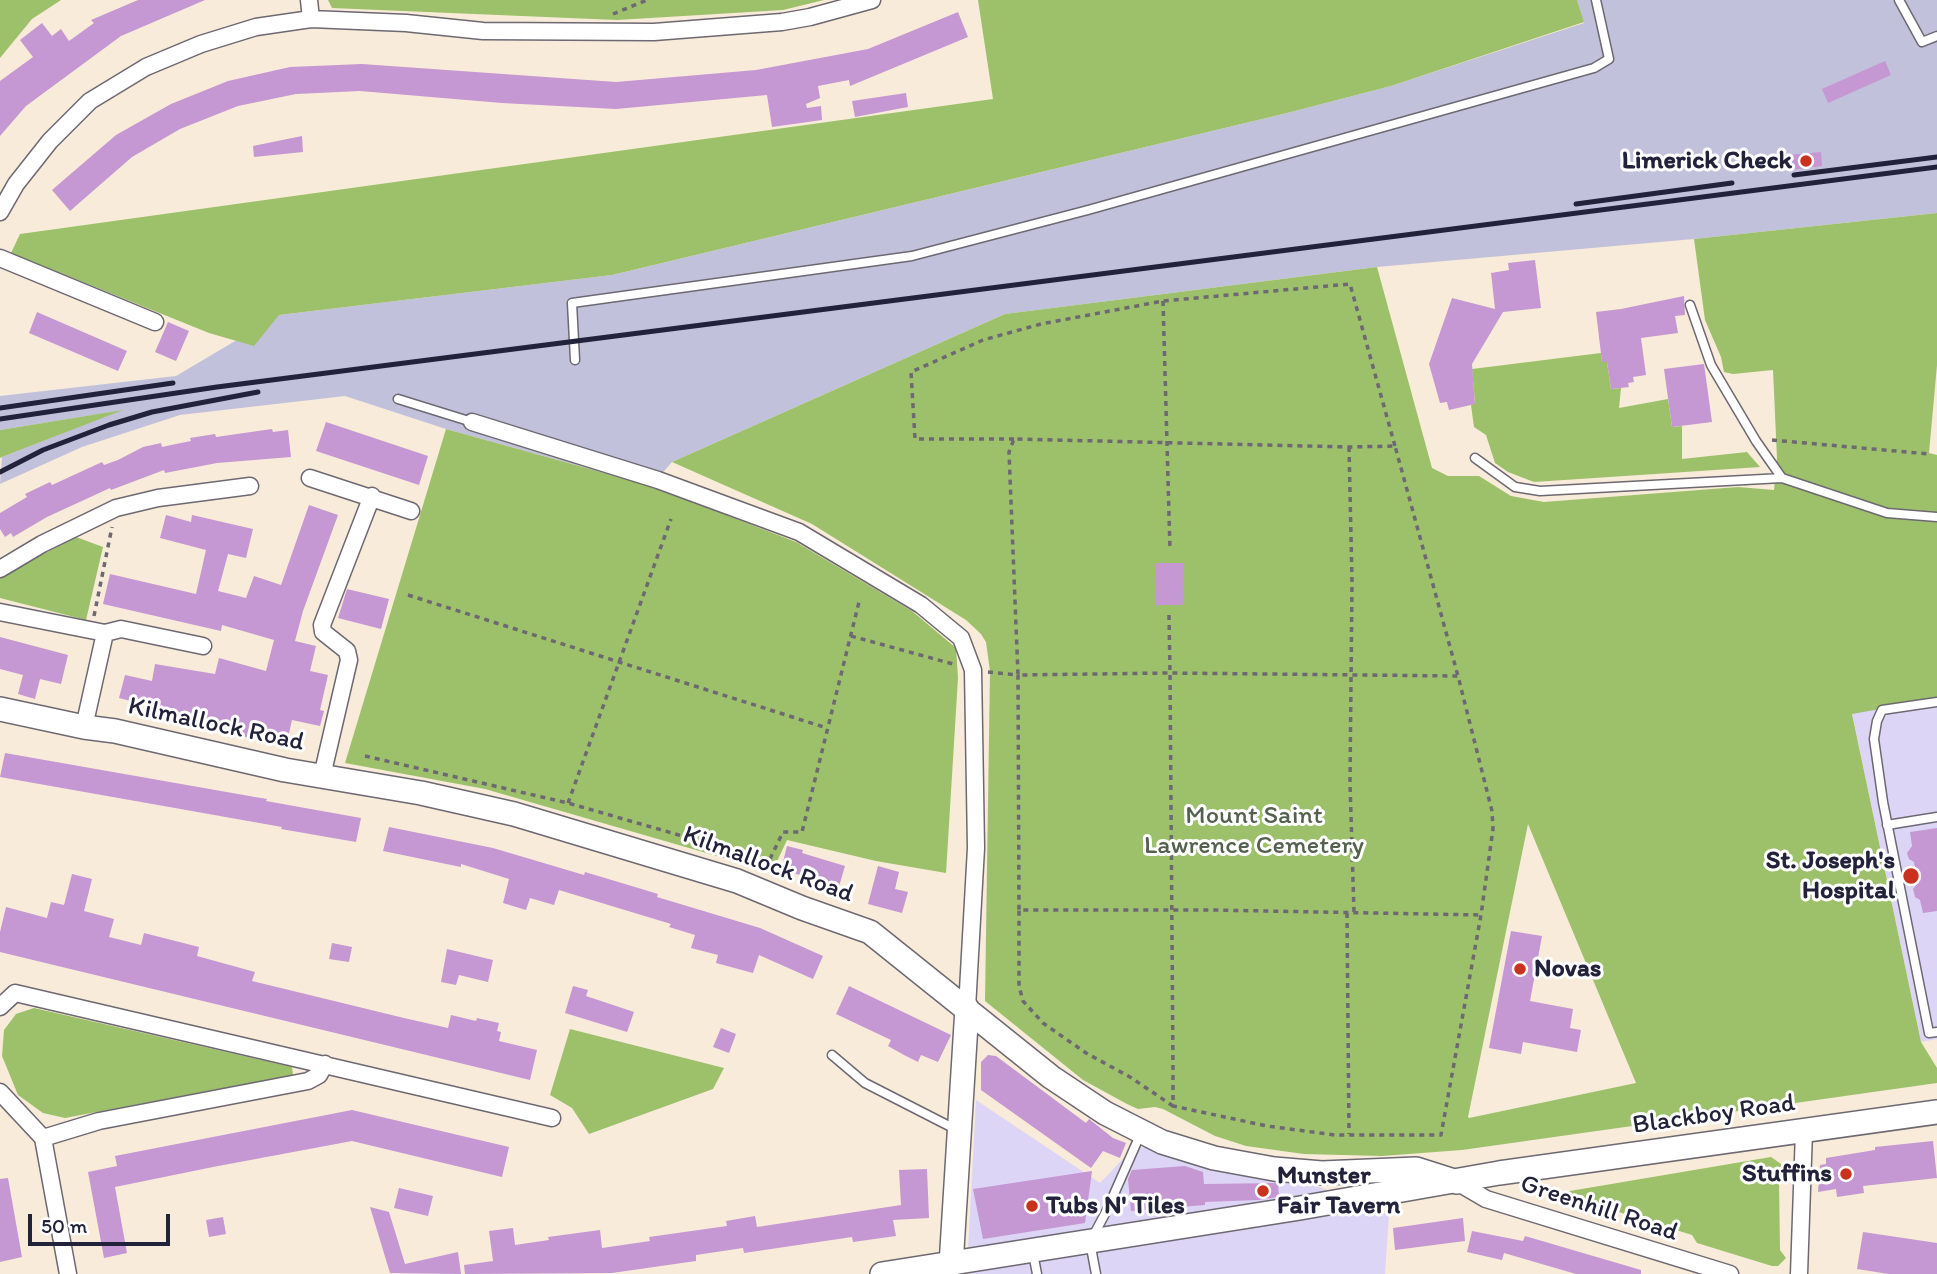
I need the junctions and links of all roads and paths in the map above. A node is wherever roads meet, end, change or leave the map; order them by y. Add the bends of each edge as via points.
1 (309, 0) edge
2 (872, 0) edge
3 (1596, 0) edge
4 (1899, 0) edge
5 (311, 19) junction
6 (1937, 36) edge
7 (0, 212) edge
8 (0, 258) edge
9 (1164, 301) junction
10 (1690, 305) dead end
11 (155, 322) dead end
12 (575, 360) dead end
13 (398, 399) dead end
14 (472, 422) joint
15 (1014, 439) junction
16 (1167, 441) junction
17 (1756, 441) junction
18 (1395, 446) junction
19 (1349, 447) junction
20 (1929, 454) dead end
21 (1475, 458) dead end
22 (310, 478) dead end
23 (1782, 478) junction
24 (250, 486) dead end
25 (372, 496) junction
26 (116, 508) junction
27 (411, 510) dead end
28 (1937, 517) edge
29 (671, 519) dead end
30 (1170, 550) dead end
31 (0, 569) edge
32 (408, 595) dead end
33 (859, 602) dead end
34 (0, 612) edge
35 (1169, 615) dead end
36 (98, 632) junction
37 (851, 636) junction
38 (203, 646) dead end
39 (619, 662) junction
40 (973, 670) junction
41 (1170, 673) junction
42 (1352, 674) junction
43 (1018, 675) junction
44 (1458, 676) junction
45 (1937, 702) edge
46 (0, 709) edge
47 (85, 727) junction
48 (827, 728) junction
49 (365, 756) dead end
50 (323, 776) junction
51 (568, 803) junction
52 (1937, 817) edge
53 (1887, 825) junction
54 (1018, 910) junction
55 (1172, 910) junction
56 (1347, 912) junction
57 (1354, 912) junction
58 (1481, 915) junction
59 (0, 1007) edge
60 (967, 1008) junction
61 (1937, 1032) edge
62 (832, 1055) dead end
63 (325, 1064) junction
64 (0, 1092) edge
65 (1174, 1106) junction
66 (1937, 1112) edge
67 (552, 1118) dead end
68 (960, 1131) junction
69 (1804, 1131) junction
70 (1142, 1132) junction
71 (1349, 1135) junction
72 (43, 1138) junction
73 (1457, 1182) junction
74 (1090, 1242) junction
75 (1033, 1251) junction
76 (951, 1269) edge
77 (1706, 1271) edge
78 (68, 1274) edge
79 (882, 1274) edge
80 (1037, 1274) edge
81 (1096, 1274) edge
82 (1730, 1274) edge
83 (1799, 1274) edge

1 - 5 street
2 - 5 street via 782,22 654,32 483,31
3 - 12 lane via 1608,60 1594,68 912,256 572,303
4 - 6 lane via 1922,42
5 - 7 street via 256,27 201,44 146,67 90,101 50,141
8 - 11 street
9 - 15 path via 983,340 911,372 915,439
9 - 16 path
9 - 18 path via 1350,284
10 - 17 lane via 1711,365
13 - 14 lane
14 - 40 street via 658,480 799,532 947,625 961,638
15 - 16 path
15 - 43 path via 1009,465
16 - 19 path
16 - 30 path
17 - 20 path
17 - 23 lane
18 - 19 path
18 - 44 path
19 - 42 path
21 - 23 lane via 1515,487 1540,491
22 - 25 street
23 - 28 lane via 1887,513
24 - 26 street
25 - 27 street
25 - 50 street via 322,625 323,632 347,651 349,660
26 - 31 street
26 - 36 path
29 - 39 path
32 - 39 path
33 - 37 path
34 - 36 street
35 - 41 path
36 - 38 street via 121,629
36 - 47 street
37 - 40 path
37 - 48 path
39 - 48 path
39 - 51 path
40 - 43 path
40 - 60 street via 976,848
41 - 42 path
41 - 43 path
41 - 55 path
42 - 44 path
42 - 57 path
43 - 54 path
44 - 58 path via 1492,811
45 - 53 lane via 1882,710 1877,721 1874,739
46 - 47 street, Kilmallock Road
47 - 50 street, Kilmallock Road
48 - 51 path via 802,832 783,832 769,861
49 - 51 path
50 - 60 street, Kilmallock Road via 514,814 737,881 870,932
52 - 53 lane
53 - 61 lane via 1929,1033
54 - 55 path
54 - 65 path via 1023,1000 1043,1023
55 - 56 path
55 - 65 path
56 - 57 path
56 - 71 path
57 - 58 path
58 - 71 path via 1441,1135
59 - 63 street via 15,993
60 - 68 street
60 - 70 street, Kilmallock Road via 1051,1077
62 - 68 lane via 864,1083
63 - 67 street
63 - 72 street via 319,1075 308,1081 99,1121
64 - 72 street
65 - 71 path via 1267,1126
66 - 69 street, Blackboy Road
68 - 76 street
69 - 73 street, Blackboy Road
69 - 83 street
70 - 73 street, Kilmallock Road via 1214,1158 1274,1169 1416,1169
70 - 74 lane
72 - 78 street
73 - 74 street, Blackboy Road
73 - 77 street, Greenhill Road via 1486,1199
74 - 75 street, Blackboy Road
74 - 81 lane
75 - 76 street, Blackboy Road
75 - 80 lane
76 - 79 street, Blackboy Road
77 - 82 street, Greenhill Road

